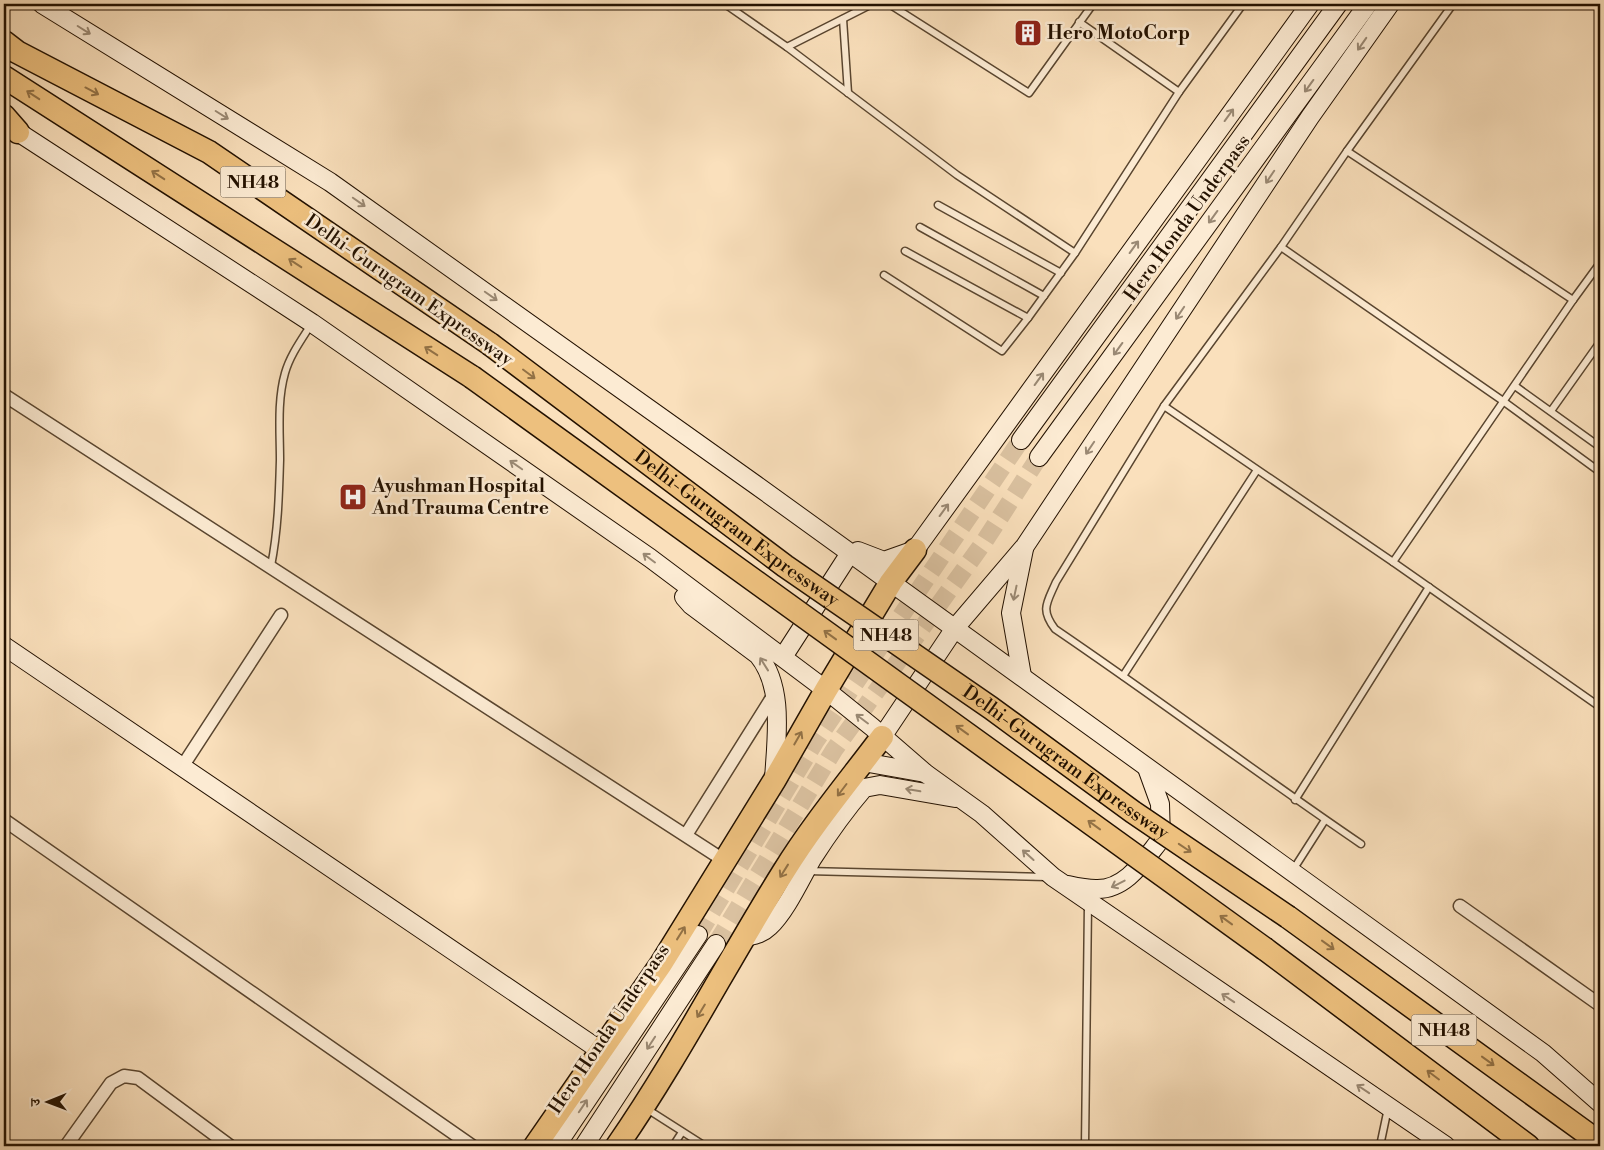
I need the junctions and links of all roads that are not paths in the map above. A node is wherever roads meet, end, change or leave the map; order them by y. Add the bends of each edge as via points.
1 (42, 4) edge
2 (725, 4) edge
3 (872, 4) edge
4 (889, 4) edge
5 (1092, 4) edge
6 (1243, 4) edge
7 (1310, 4) edge
8 (1338, 4) edge
9 (1368, 4) edge
10 (1390, 4) edge
11 (1454, 4) edge
12 (843, 18) junction
13 (1080, 22) junction
14 (4, 42) edge
15 (787, 48) junction
16 (4, 77) edge
17 (1180, 92) junction
18 (848, 93) junction
19 (8, 124) edge
20 (1347, 151) junction
21 (938, 206) dead end
22 (920, 227) dead end
23 (1281, 247) junction
24 (904, 251) dead end
25 (1075, 253) junction
26 (1600, 263) edge
27 (1061, 273) junction
28 (884, 274) dead end
29 (1044, 296) junction
30 (1573, 300) junction
31 (1028, 318) junction
32 (312, 322) junction
33 (1600, 342) edge
34 (1515, 386) junction
35 (4, 395) edge
36 (1503, 401) junction
37 (1164, 406) junction
38 (1552, 411) junction
39 (1021, 440) tunnel mouth
40 (1600, 447) edge
41 (1039, 457) tunnel mouth
42 (1257, 470) junction
43 (1600, 472) edge
44 (1025, 546) junction
45 (844, 548) junction
46 (915, 550) junction
47 (1393, 562) junction
48 (271, 566) junction
49 (674, 578) junction
50 (891, 582) junction
51 (1428, 587) junction
52 (281, 615) dead end
53 (955, 628) junction
54 (4, 646) edge
55 (783, 658) junction
56 (1022, 676) junction
57 (1123, 676) junction
58 (826, 690) junction
59 (775, 693) junction
60 (1600, 706) edge
61 (882, 737) junction
62 (863, 762) junction
63 (182, 767) junction
64 (1147, 768) junction
65 (925, 774) junction
66 (774, 781) junction
67 (961, 798) junction
68 (1295, 800) junction
69 (4, 820) edge
70 (1325, 820) junction
71 (686, 835) junction
72 (1361, 844) dead end
73 (725, 861) junction
74 (805, 871) junction
75 (1292, 872) junction
76 (1060, 881) junction
77 (1088, 901) junction
78 (1460, 906) dead end
79 (698, 935) tunnel mouth
80 (745, 937) junction
81 (716, 944) tunnel mouth
82 (1600, 1005) edge
83 (601, 1051) junction
84 (1600, 1103) edge
85 (644, 1107) junction
86 (1389, 1107) junction
87 (682, 1132) junction
88 (1600, 1143) edge
89 (66, 1146) edge
90 (230, 1146) edge
91 (472, 1146) edge
92 (535, 1146) edge
93 (556, 1146) edge
94 (584, 1146) edge
95 (617, 1146) edge
96 (673, 1146) edge
97 (704, 1146) edge
98 (1085, 1146) edge
99 (1380, 1146) edge
100 (1446, 1146) edge
101 (1528, 1146) edge

1 -> 45 main road via 330,182
2 - 15 lane
3 - 12 lane
4 - 13 lane via 1029,93
5 - 13 lane
6 - 17 lane
46 -> 7 main road
8 - 39 main road, Hero Honda Underpass
9 -> 41 main road, Hero Honda Underpass
10 -> 44 main road via 1310,117
11 - 20 lane
12 - 15 lane
12 - 18 lane
13 - 17 lane
14 -> 88 highway, Delhi-Gurugram Expressway / NH48, bridge via 17,52 209,152 490,344 784,566 1288,917
15 - 18 lane
101 -> 16 highway, Delhi-Gurugram Expressway / NH48, bridge via 1265,949 472,377
17 - 25 lane
18 - 25 lane via 957,175
19 - 32 main road
20 - 23 lane
20 - 30 lane
21 - 27 lane
22 - 29 lane
23 - 36 lane
23 - 37 lane
24 - 31 lane
25 - 27 lane
26 - 30 lane
27 - 29 lane
28 - 31 lane via 1002,351
29 - 31 lane
30 - 34 lane
32 - 48 lane via 290,359 282,387 279,505
49 -> 32 main road
33 - 38 lane
34 - 36 lane
34 - 38 lane
35 - 48 street
36 - 43 lane
36 - 47 lane
37 - 42 lane
37 - 57 lane via 1056,582 1046,607 1048,619 1055,629
38 - 40 lane
42 - 47 lane
42 - 57 lane
44 - 53 main road
44 -> 56 main road via 1011,613
45 - 46 main road via 884,561
45 - 50 main road
45 - 55 main road
46 - 50 highway
47 - 51 lane
48 - 71 street
49 - 55 main road
59 -> 49 main road via 771,675 758,655 691,605 680,593
50 - 53 main road
50 - 58 highway
51 - 60 lane
51 - 68 lane
52 - 63 street
53 - 56 main road
53 - 61 main road
54 - 63 main road
55 - 58 main road
56 - 64 main road
57 - 68 lane
61 -> 58 main road
66 -> 58 highway
59 - 66 main road
59 - 71 street
61 - 62 highway
61 - 65 main road
62 - 65 main road
62 -> 80 highway via 784,870
63 - 83 main road
64 - 75 main road
64 -> 76 main road via 1160,804 1161,839 1125,880 1110,888 1096,889
65 - 67 main road
66 - 73 highway
67 -> 74 main road via 880,785 864,788
76 -> 67 main road
68 - 70 lane
69 - 91 street
70 - 72 lane
70 - 75 lane
71 - 73 street
83 -> 73 highway via 661,964
74 - 76 lane
74 - 80 main road via 769,928 759,935
75 - 84 main road via 1544,1053
76 - 77 main road
86 -> 77 main road
77 - 98 lane
78 - 82 street
93 -> 79 main road, Hero Honda Underpass
80 -> 85 highway
81 -> 94 main road
83 - 92 highway
85 - 87 lane
85 - 95 highway
86 - 99 lane
86 - 100 main road
87 - 96 lane
87 - 97 lane
89 - 90 street via 110,1083 124,1076 138,1078

